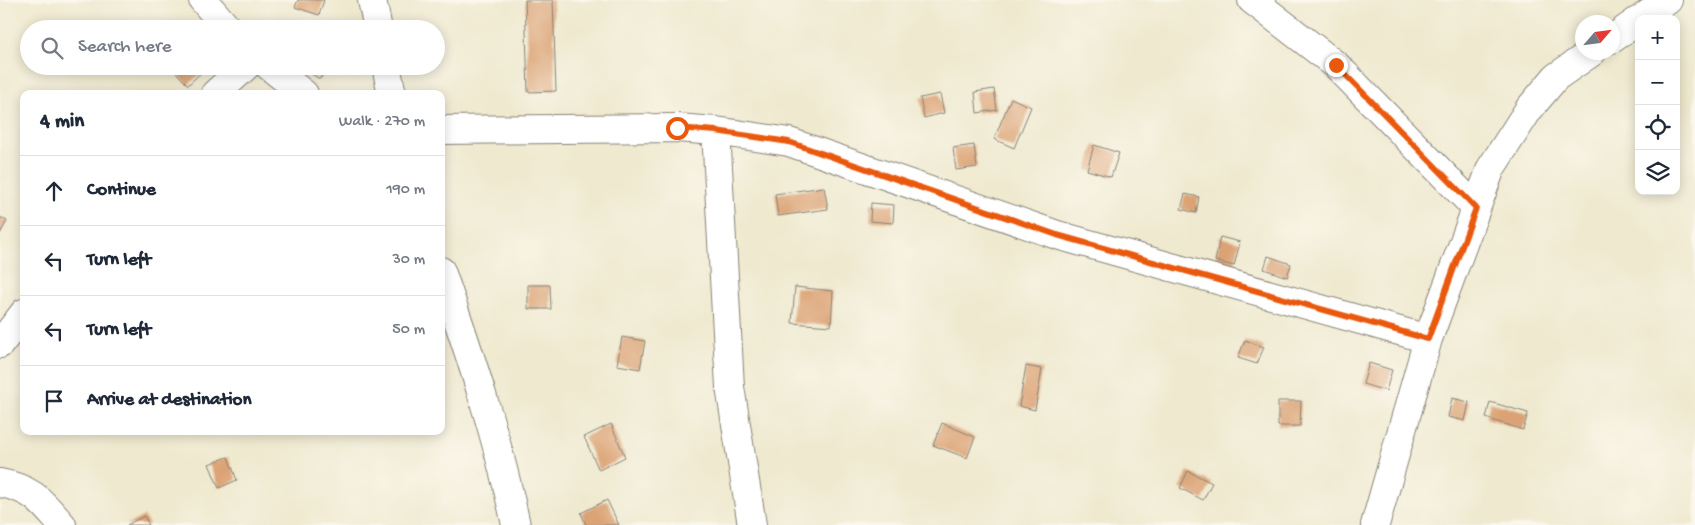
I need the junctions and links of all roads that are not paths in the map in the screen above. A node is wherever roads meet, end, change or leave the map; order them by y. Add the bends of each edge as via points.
1 (203, 0) edge
2 (372, 0) edge
3 (1252, 0) edge
4 (1668, 0) edge
5 (1647, 15) edge
6 (220, 20) edge
7 (376, 20) edge
8 (1635, 23) edge
9 (1620, 33) edge
10 (1580, 60) edge
11 (236, 75) edge
12 (281, 75) edge
13 (388, 75) edge
14 (219, 90) edge
15 (299, 90) edge
16 (391, 90) edge
17 (445, 130) edge
18 (716, 131) junction
19 (1476, 208) junction
20 (445, 283) edge
21 (20, 318) edge
22 (1428, 339) junction
23 (0, 344) edge
24 (0, 483) edge
25 (62, 525) edge
26 (516, 525) edge
27 (752, 525) edge
28 (1375, 525) edge

1 - 6 street
2 - 7 street
3 - 19 street via 1336,65
4 - 5 street
8 - 9 street
10 - 19 street via 1556,77 1529,109 1491,168
11 - 14 street
12 - 15 street
13 - 16 street
17 - 18 street via 677,128
18 - 22 street via 789,142 1057,235
18 - 27 street via 730,387
19 - 22 street
20 - 26 street via 468,349
21 - 23 street
22 - 28 street
24 - 25 street via 17,486 32,494

